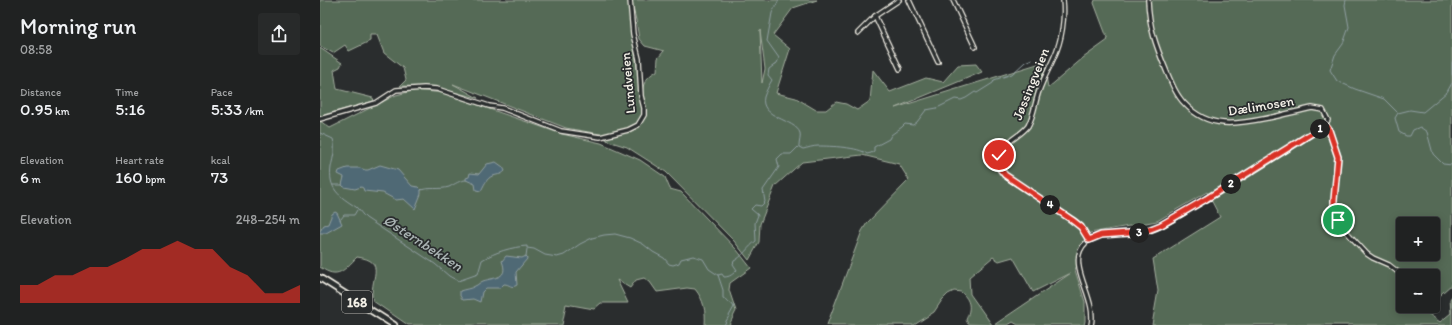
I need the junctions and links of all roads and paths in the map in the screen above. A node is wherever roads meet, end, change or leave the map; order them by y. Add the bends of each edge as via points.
1 (630, 0) edge
2 (899, 0) edge
3 (909, 0) edge
4 (953, 0) edge
5 (1063, 0) edge
6 (1148, 0) edge
7 (875, 16) junction
8 (858, 33) dead end
9 (975, 47) dead end
10 (938, 62) dead end
11 (900, 69) dead end
12 (320, 119) edge
13 (1326, 125) junction
14 (1089, 240) junction
15 (1396, 270) edge
16 (320, 278) edge
17 (394, 325) edge
18 (1091, 325) edge

1 - 12 street, Lundveien via 644,108 641,122 634,127 602,137 561,131 502,108 437,89 396,90 376,103
2 - 7 street
3 - 10 street
4 - 9 street
5 - 14 street, Jøssingveien via 1063,20 1057,49 1039,90 1030,121 1001,151 998,163 1008,178 1076,222
6 - 13 street, Dælimosen via 1148,15 1154,40 1168,75 1185,104 1200,116 1233,124 1318,108 1326,113
7 - 8 street
7 - 11 street
13 - 14 street via 1161,225 1143,232 1101,235
13 - 15 street via 1338,157 1334,200 1338,220 1367,254
14 - 18 street via 1082,248 1078,261 1092,311
16 - 17 main road, 168

